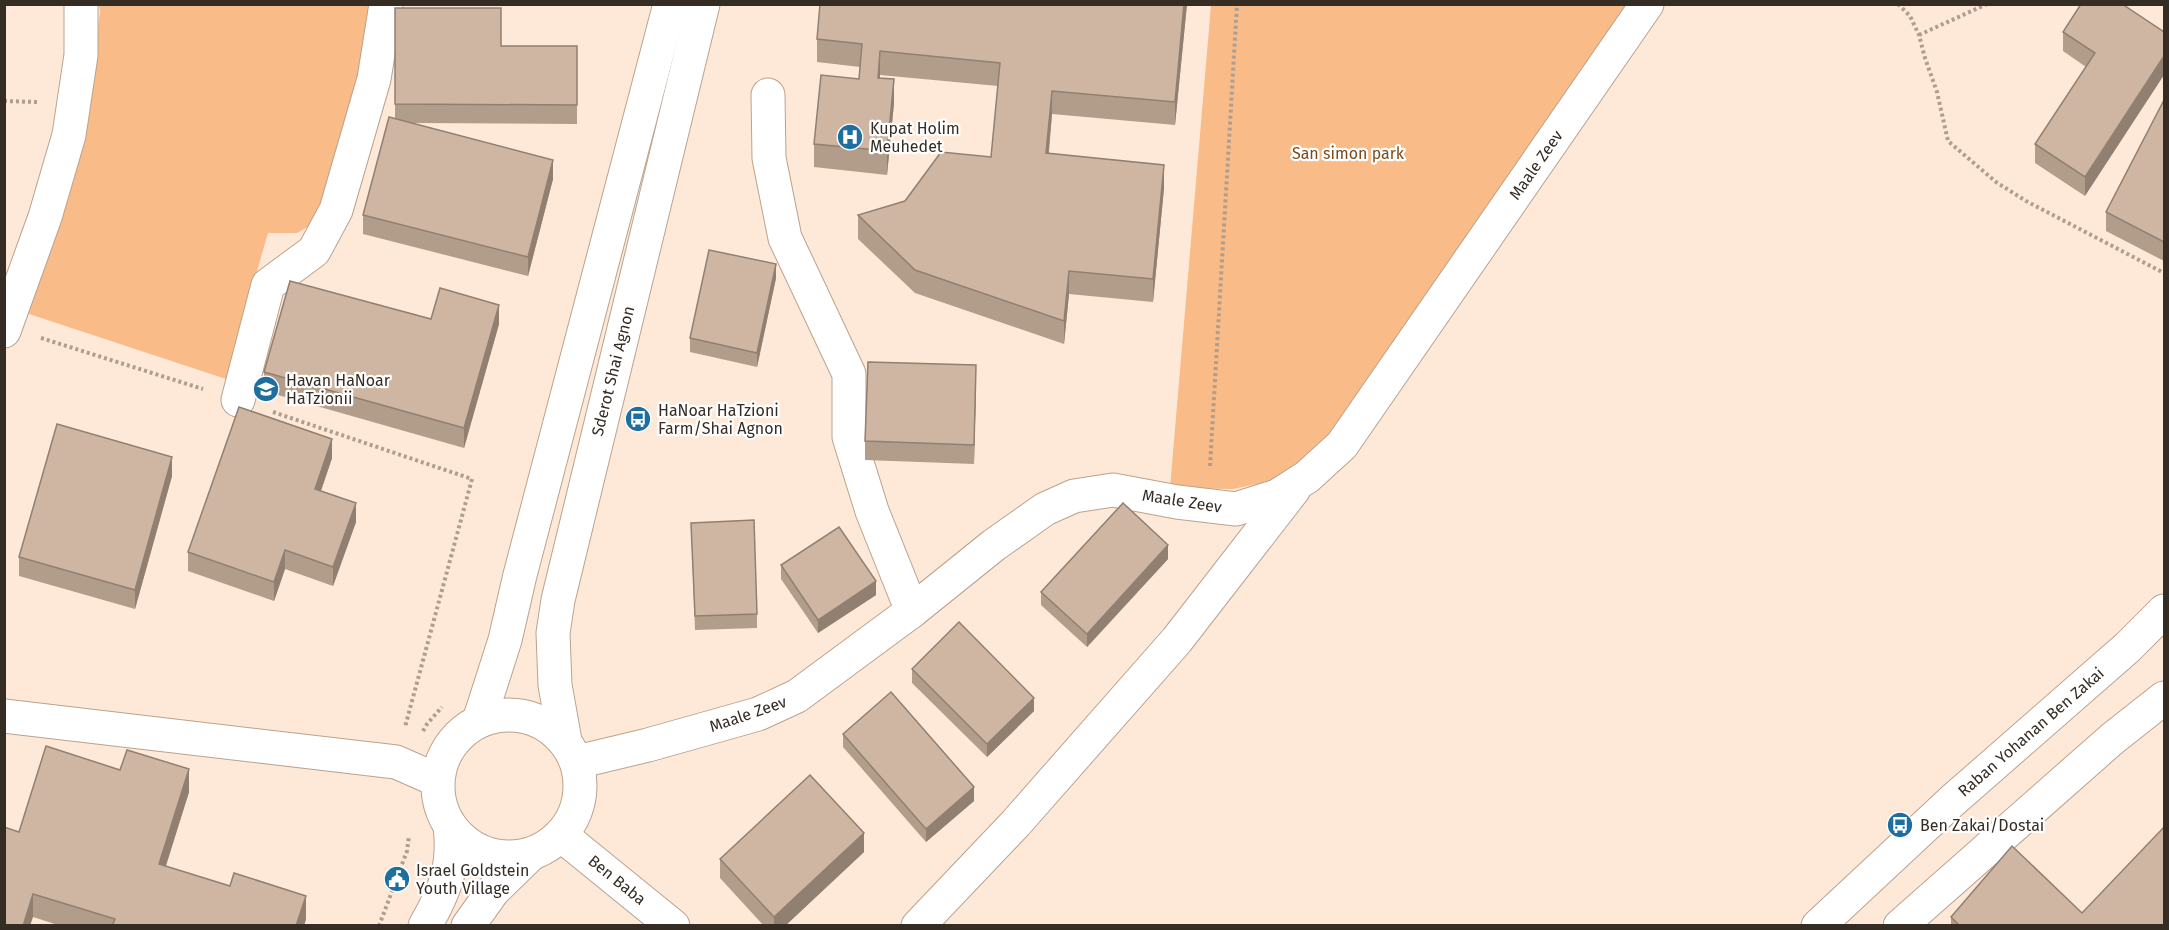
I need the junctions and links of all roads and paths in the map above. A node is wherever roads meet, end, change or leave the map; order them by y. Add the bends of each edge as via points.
1 (81, 4) edge
2 (386, 4) edge
3 (670, 4) edge
4 (703, 4) edge
5 (1237, 4) edge
6 (1647, 4) edge
7 (1898, 4) edge
8 (1987, 4) edge
9 (1919, 35) junction
10 (768, 95) dead end
11 (2164, 273) edge
12 (5, 329) edge
13 (166, 377) dead end
14 (238, 400) dead end
15 (298, 420) dead end
16 (1298, 483) junction
17 (1208, 506) junction
18 (912, 611) junction
19 (2164, 611) edge
20 (2164, 698) edge
21 (4, 716) edge
22 (479, 721) junction
23 (572, 752) junction
24 (396, 762) junction
25 (437, 780) junction
26 (450, 826) junction
27 (561, 835) junction
28 (531, 854) junction
29 (425, 926) edge
30 (468, 926) edge
31 (673, 926) edge
32 (918, 926) edge
33 (1818, 926) edge
34 (1900, 926) edge

1 - 12 street via 81,55 69,135
2 - 14 street via 374,79 336,210 314,250 268,285
3 - 22 street via 505,640
4 - 23 street, Sderot Shai Agnon via 558,600 555,685
5 - 17 path
6 - 16 street, Maale Zeev via 1342,445
7 - 9 path via 1910,16
8 - 9 path
9 - 11 path via 1948,141 1996,182 2026,201
10 - 18 street via 769,158 785,238 849,374 849,437 872,511
12 - 13 path
15 - 24 path via 472,478
16 - 17 street, Maale Zeev via 1277,496 1236,510
16 - 32 street via 1178,640 1016,823
17 - 18 street, Maale Zeev via 1113,490 1074,496 1045,510 993,545
18 - 23 street, Maale Zeev via 797,696 758,714 648,745
19 - 33 street, Raban Yohanan Ben Zakai
20 - 34 street
21 - 24 street
22 - 23 street via 502,714 526,716 548,725
22 - 25 street via 450,745
23 - 27 street via 581,782 579,801 573,820
24 - 25 street
25 - 26 street via 440,804
26 - 28 street via 467,844 489,854
26 - 29 street via 450,870 440,900
27 - 28 street
27 - 31 street, Ben Baba
28 - 30 street via 493,891

